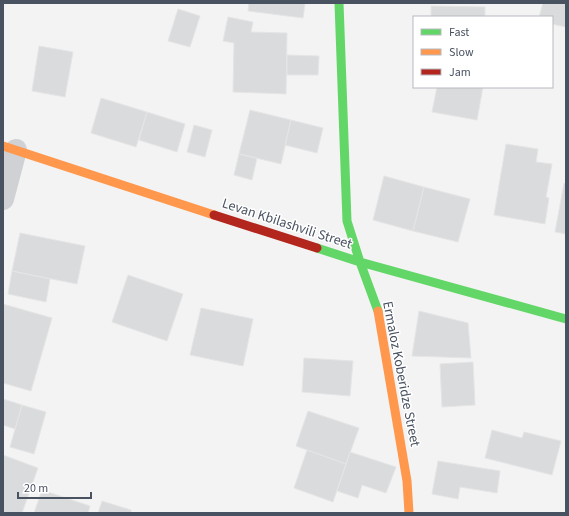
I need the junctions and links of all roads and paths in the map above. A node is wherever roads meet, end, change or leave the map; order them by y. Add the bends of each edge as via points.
1 (339, 3) edge
2 (10, 148) edge
3 (3, 199) edge
4 (360, 262) junction
5 (566, 319) edge
6 (409, 513) edge

1 - 4 main road, Ermaloz Koberidze Street via 347,221
2 - 3 street
2 - 4 main road, Levan Kbilashvili Street
4 - 5 main road, Levan Kbilashvili Street
4 - 6 main road, Ermaloz Koberidze Street via 378,312 407,481

